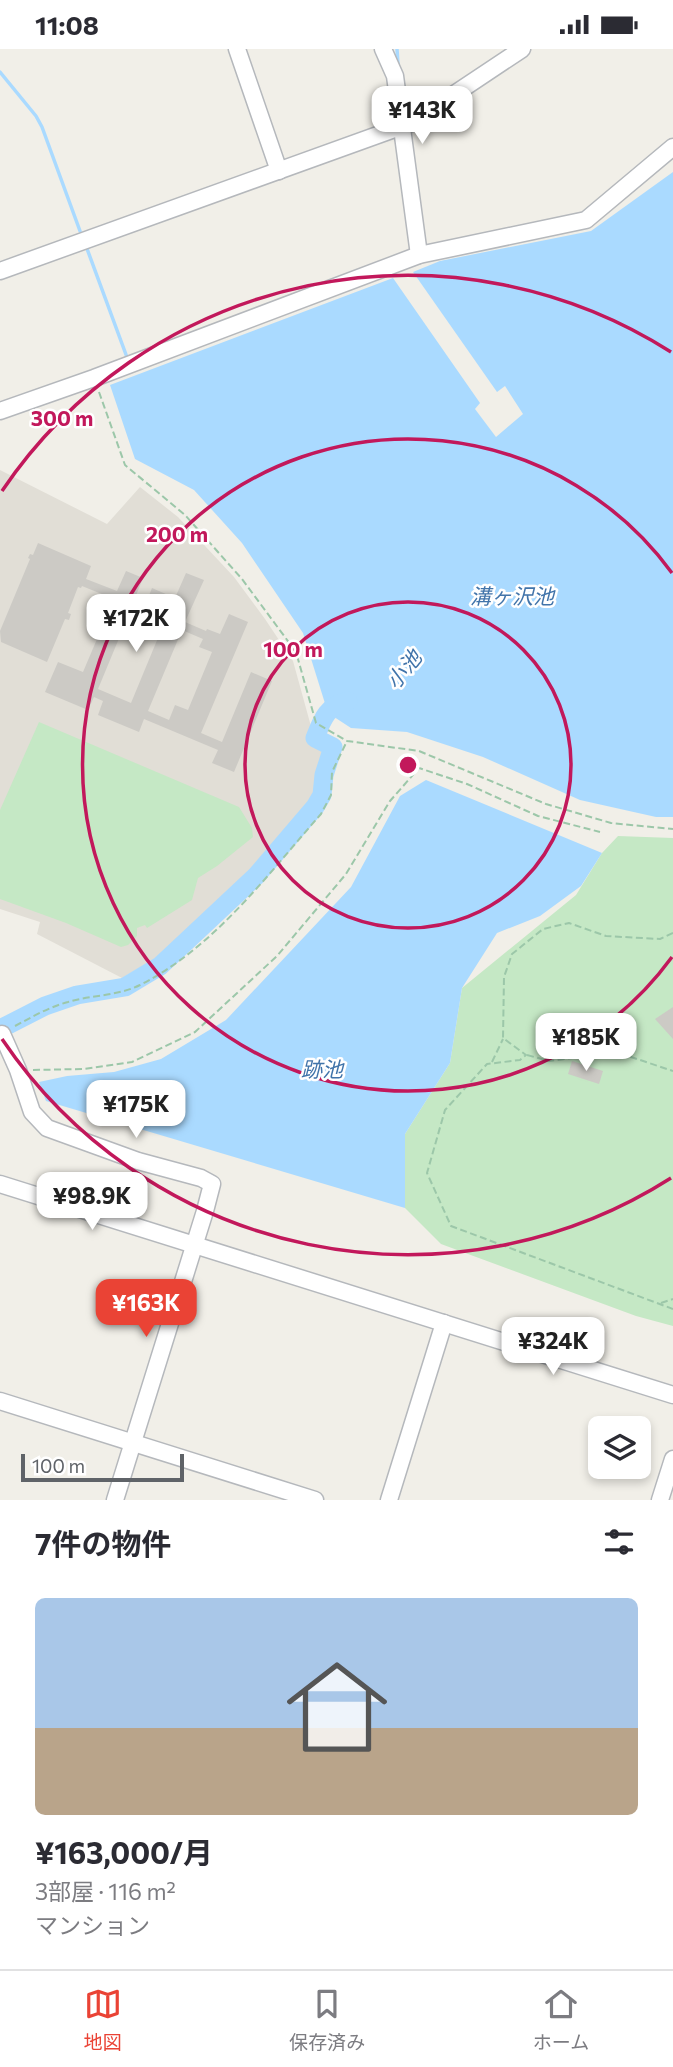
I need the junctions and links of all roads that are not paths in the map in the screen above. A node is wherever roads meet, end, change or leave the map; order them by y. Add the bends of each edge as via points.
1 (237, 49) edge
2 (383, 49) edge
3 (518, 50) edge
4 (401, 127) junction
5 (673, 146) edge
6 (279, 171) junction
7 (419, 254) junction
8 (0, 271) edge
9 (0, 411) edge
10 (1, 1034) edge
11 (0, 1184) edge
12 (194, 1245) junction
13 (444, 1323) junction
14 (673, 1395) edge
15 (0, 1401) edge
16 (132, 1443) junction
17 (673, 1459) edge
18 (115, 1500) edge
19 (316, 1500) edge
20 (390, 1500) edge
21 (660, 1500) edge

1 - 6 street
2 - 4 street via 395,76
3 - 4 street
4 - 6 street
4 - 7 street
5 - 7 street via 586,220
6 - 8 street
7 - 9 street
10 - 12 street via 32,1112 47,1128 212,1184
11 - 12 street
12 - 13 street
12 - 16 street
13 - 14 street
13 - 20 street
15 - 16 street
16 - 18 street
16 - 19 street
17 - 21 street

